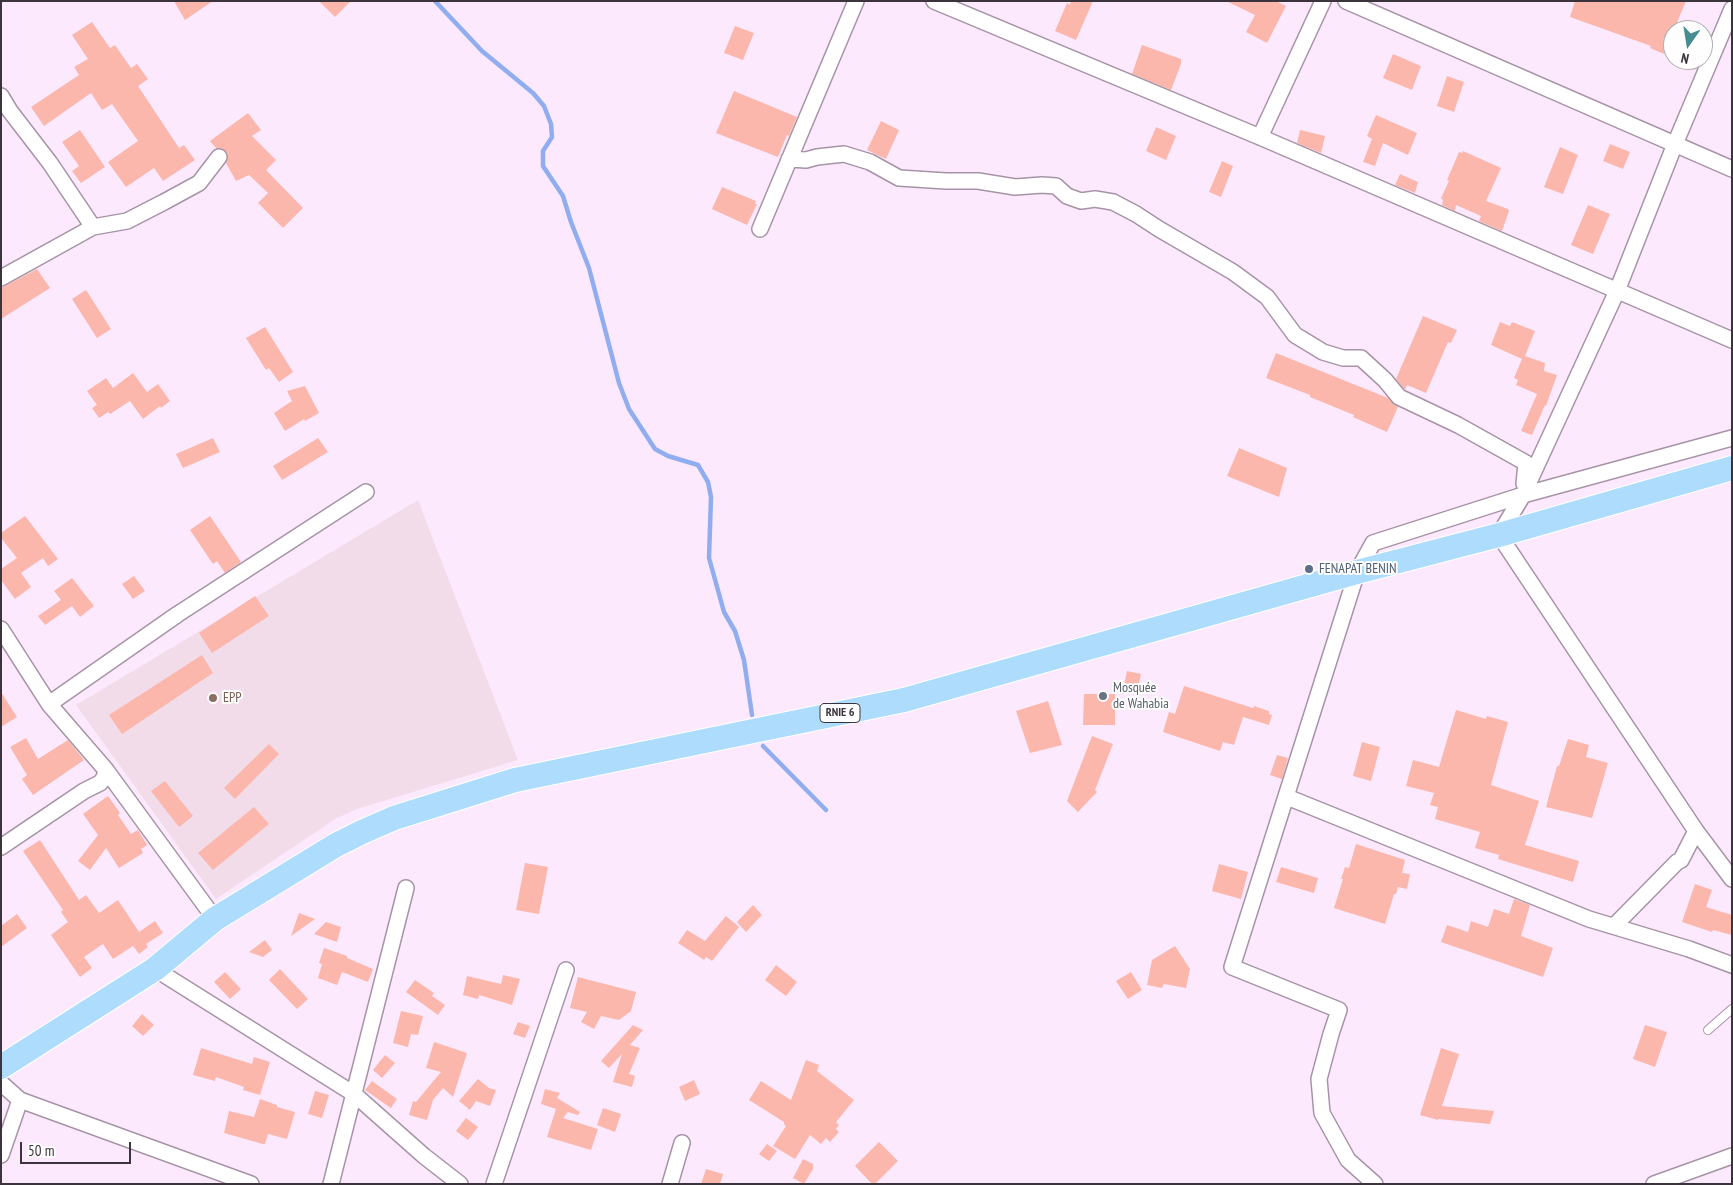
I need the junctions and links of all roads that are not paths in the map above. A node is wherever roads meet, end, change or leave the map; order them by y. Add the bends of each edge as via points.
1 (856, 1) edge
2 (934, 1) edge
3 (1323, 1) edge
4 (1346, 1) edge
5 (1732, 9) edge
6 (1, 96) edge
7 (1260, 137) junction
8 (1675, 144) junction
9 (219, 157) dead end
10 (789, 159) junction
11 (1732, 168) edge
12 (93, 227) junction
13 (760, 229) dead end
14 (1, 278) edge
15 (1617, 291) junction
16 (1732, 340) edge
17 (1732, 438) edge
18 (1732, 468) edge
19 (366, 492) dead end
20 (1523, 495) junction
21 (1499, 535) junction
22 (1357, 572) junction
23 (4, 638) edge
24 (49, 704) junction
25 (106, 770) junction
26 (1287, 797) junction
27 (1696, 831) junction
28 (1, 847) edge
29 (1732, 879) edge
30 (406, 888) dead end
31 (215, 919) junction
32 (1614, 926) junction
33 (1732, 965) edge
34 (155, 969) junction
35 (566, 970) dead end
36 (1732, 1009) edge
37 (1708, 1030) dead end
38 (1, 1067) edge
39 (1, 1083) edge
40 (354, 1094) junction
41 (20, 1100) junction
42 (682, 1143) dead end
43 (1, 1154) edge
44 (1732, 1156) edge
45 (250, 1184) edge
46 (331, 1184) edge
47 (460, 1184) edge
48 (494, 1184) edge
49 (670, 1184) edge
50 (1375, 1184) edge
51 (1654, 1184) edge

1 - 10 street
2 - 7 street
3 - 7 street
4 - 8 street
5 - 8 street
6 - 12 street
7 - 15 street
8 - 11 street
8 - 15 street
9 - 12 street via 199,183 126,221
10 - 13 street
10 - 20 street via 806,160 844,154 870,162 898,178 978,181 1015,187 1056,186 1067,196 1081,201 1113,202 1252,286 1267,297 1286,324 1305,341 1323,352 1343,358 1361,358 1399,397 1526,463
12 - 14 street
15 - 16 street
15 - 20 street
17 - 20 street
18 - 21 main road, RNIE 6
19 - 24 street via 178,614
20 - 21 street
20 - 22 street via 1373,543
21 - 22 main road, RNIE 6
21 - 27 street
22 - 26 street
22 - 31 main road, RNIE 6 via 904,700 514,780 394,818 362,832
23 - 24 street
24 - 25 street
25 - 28 street via 100,783
25 - 31 street
26 - 32 street via 1589,919
26 - 50 street via 1232,967 1339,1010 1319,1079 1322,1113 1348,1160
27 - 29 street
27 - 32 street via 1681,860
30 - 40 street
31 - 34 main road, RNIE 6
32 - 33 street
34 - 38 main road, RNIE 6
34 - 40 street
35 - 48 street
36 - 37 lane
39 - 41 street
40 - 46 street
40 - 47 street
41 - 43 street
41 - 45 street
42 - 49 street
44 - 51 street

